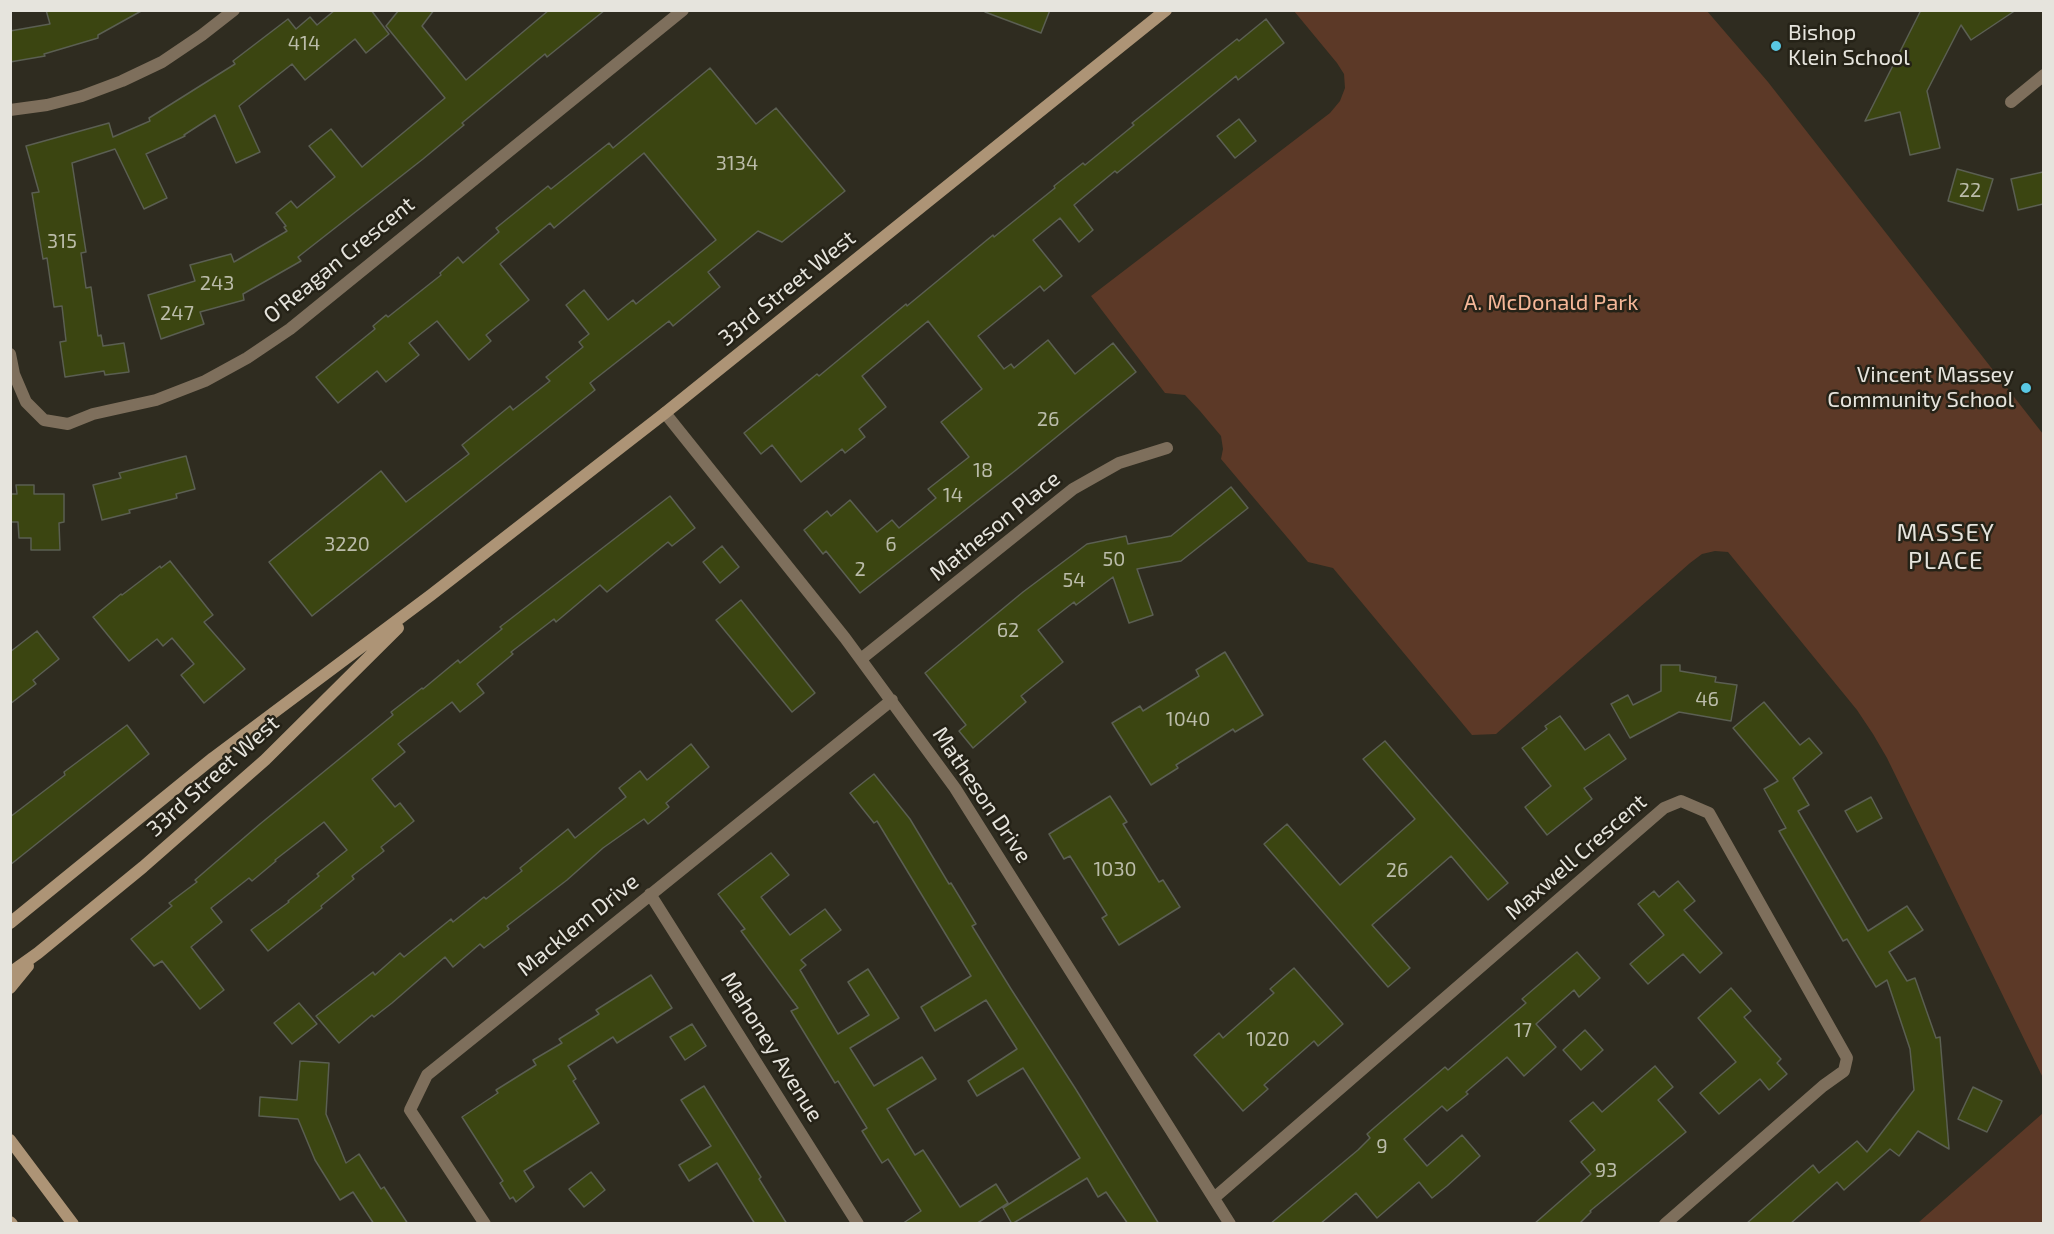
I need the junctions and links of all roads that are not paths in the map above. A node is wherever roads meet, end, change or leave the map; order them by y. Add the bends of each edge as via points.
1 (234, 10) edge
2 (683, 10) edge
3 (1166, 10) edge
4 (2043, 75) edge
5 (2011, 102) dead end
6 (10, 110) edge
7 (10, 354) edge
8 (665, 413) junction
9 (1167, 448) dead end
10 (430, 595) junction
11 (861, 659) junction
12 (891, 700) junction
13 (650, 894) junction
14 (10, 923) edge
15 (38, 954) junction
16 (10, 974) edge
17 (10, 988) edge
18 (10, 1131) edge
19 (10, 1140) edge
20 (24, 1158) junction
21 (1214, 1198) junction
22 (73, 1224) edge
23 (485, 1224) edge
24 (858, 1224) edge
25 (1230, 1224) edge
26 (1665, 1224) edge

1 - 6 street via 162,62 122,81 82,96
2 - 7 street, O'Reagan Crescent via 290,329 205,381 156,400 93,414 68,424 44,420 26,402
3 - 8 main road, 33rd Street West
4 - 5 street
8 - 10 main road, 33rd Street West
8 - 11 street, Matheson Drive
9 - 11 street, Matheson Place via 1119,463 1073,489
10 - 14 main road, 33rd Street West via 213,758
10 - 15 main road, 33rd Street West via 265,760
11 - 12 street, Matheson Drive
12 - 13 street, Macklem Drive
12 - 21 street, Matheson Drive via 955,788
13 - 23 street, Macklem Drive via 427,1075 410,1110
13 - 24 street, Mahoney Avenue
15 - 16 main road, 33rd Street West
15 - 17 main road
18 - 20 main road
19 - 20 main road
20 - 22 main road
21 - 25 street, Matheson Drive
21 - 26 street, Maxwell Crescent via 1664,808 1682,801 1709,813 1847,1058 1844,1071

